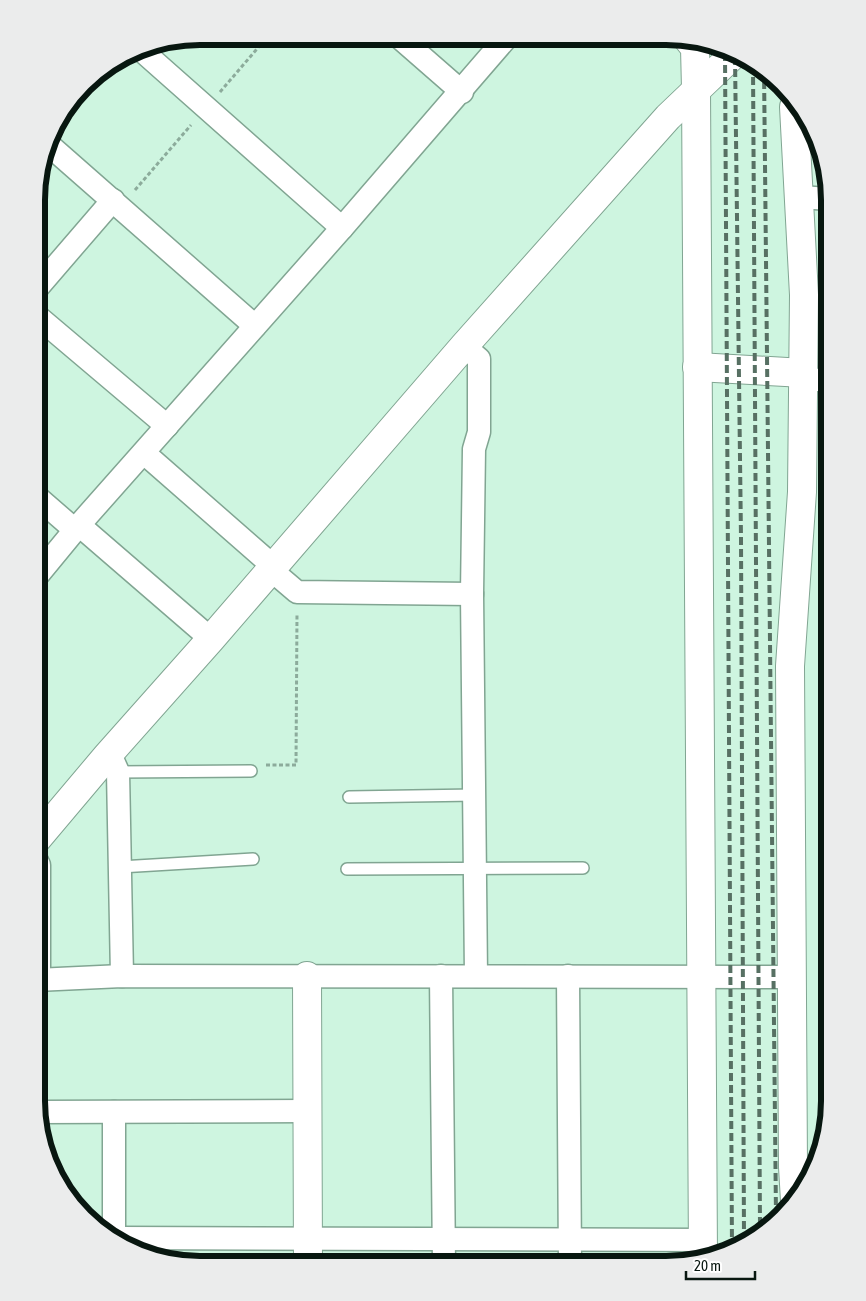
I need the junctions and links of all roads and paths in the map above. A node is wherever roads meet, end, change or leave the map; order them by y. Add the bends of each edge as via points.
1 (408, 45) edge
2 (500, 45) edge
3 (696, 48) edge
4 (146, 55) edge
5 (729, 59) edge
6 (696, 89) junction
7 (462, 92) junction
8 (794, 114) edge
9 (54, 149) edge
10 (800, 197) junction
11 (821, 198) edge
12 (113, 200) junction
13 (342, 228) junction
14 (45, 279) edge
15 (45, 322) edge
16 (255, 326) junction
17 (464, 346) junction
18 (697, 367) junction
19 (812, 378) edge
20 (167, 426) junction
21 (144, 453) junction
22 (45, 503) edge
23 (77, 528) junction
24 (45, 566) edge
25 (272, 568) junction
26 (296, 592) junction
27 (472, 594) junction
28 (212, 640) junction
29 (112, 764) junction
30 (251, 771) joint
31 (475, 795) junction
32 (350, 797) dead end
33 (45, 824) edge
34 (253, 859) dead end
35 (120, 867) junction
36 (347, 868) dead end
37 (475, 868) junction
38 (583, 868) dead end
39 (122, 976) junction
40 (307, 976) junction
41 (441, 976) junction
42 (476, 976) junction
43 (568, 976) junction
44 (699, 976) junction
45 (792, 977) junction
46 (45, 980) edge
47 (307, 1111) junction
48 (46, 1112) edge
49 (114, 1112) junction
50 (794, 1188) edge
51 (114, 1229) edge
52 (131, 1239) edge
53 (444, 1239) junction
54 (570, 1240) junction
55 (703, 1249) edge
56 (308, 1251) edge
57 (444, 1256) edge
58 (570, 1256) edge

1 - 7 street
2 - 7 street
3 - 6 street
4 - 13 street
5 - 6 street
6 - 17 street
6 - 18 street
7 - 13 street
8 - 10 street
9 - 12 street
10 - 11 street
10 - 19 street
12 - 14 street
12 - 16 street
13 - 16 street
15 - 20 street
16 - 20 street
17 - 25 street
17 - 27 street via 479,359
18 - 19 street
18 - 44 street
19 - 45 street via 790,666
20 - 21 street
21 - 23 street
21 - 25 street
22 - 23 street
23 - 24 street
23 - 28 street
25 - 26 street
25 - 28 street
26 - 27 street
26 - 30 path via 296,765 251,765
27 - 31 street
28 - 29 street
29 - 30 lane
29 - 33 street
29 - 35 street
31 - 32 lane
31 - 37 street
34 - 35 lane
35 - 39 street
36 - 37 lane
37 - 38 lane
37 - 42 street
39 - 40 street
39 - 46 street
40 - 41 street
40 - 47 street
41 - 42 street
41 - 53 street
42 - 43 street
43 - 44 street
43 - 54 street
44 - 45 street
44 - 55 street
45 - 50 street
47 - 49 street
47 - 56 street
48 - 49 street
49 - 51 street
52 - 56 street
53 - 54 street
53 - 56 street
53 - 57 street
54 - 55 street
54 - 58 street

